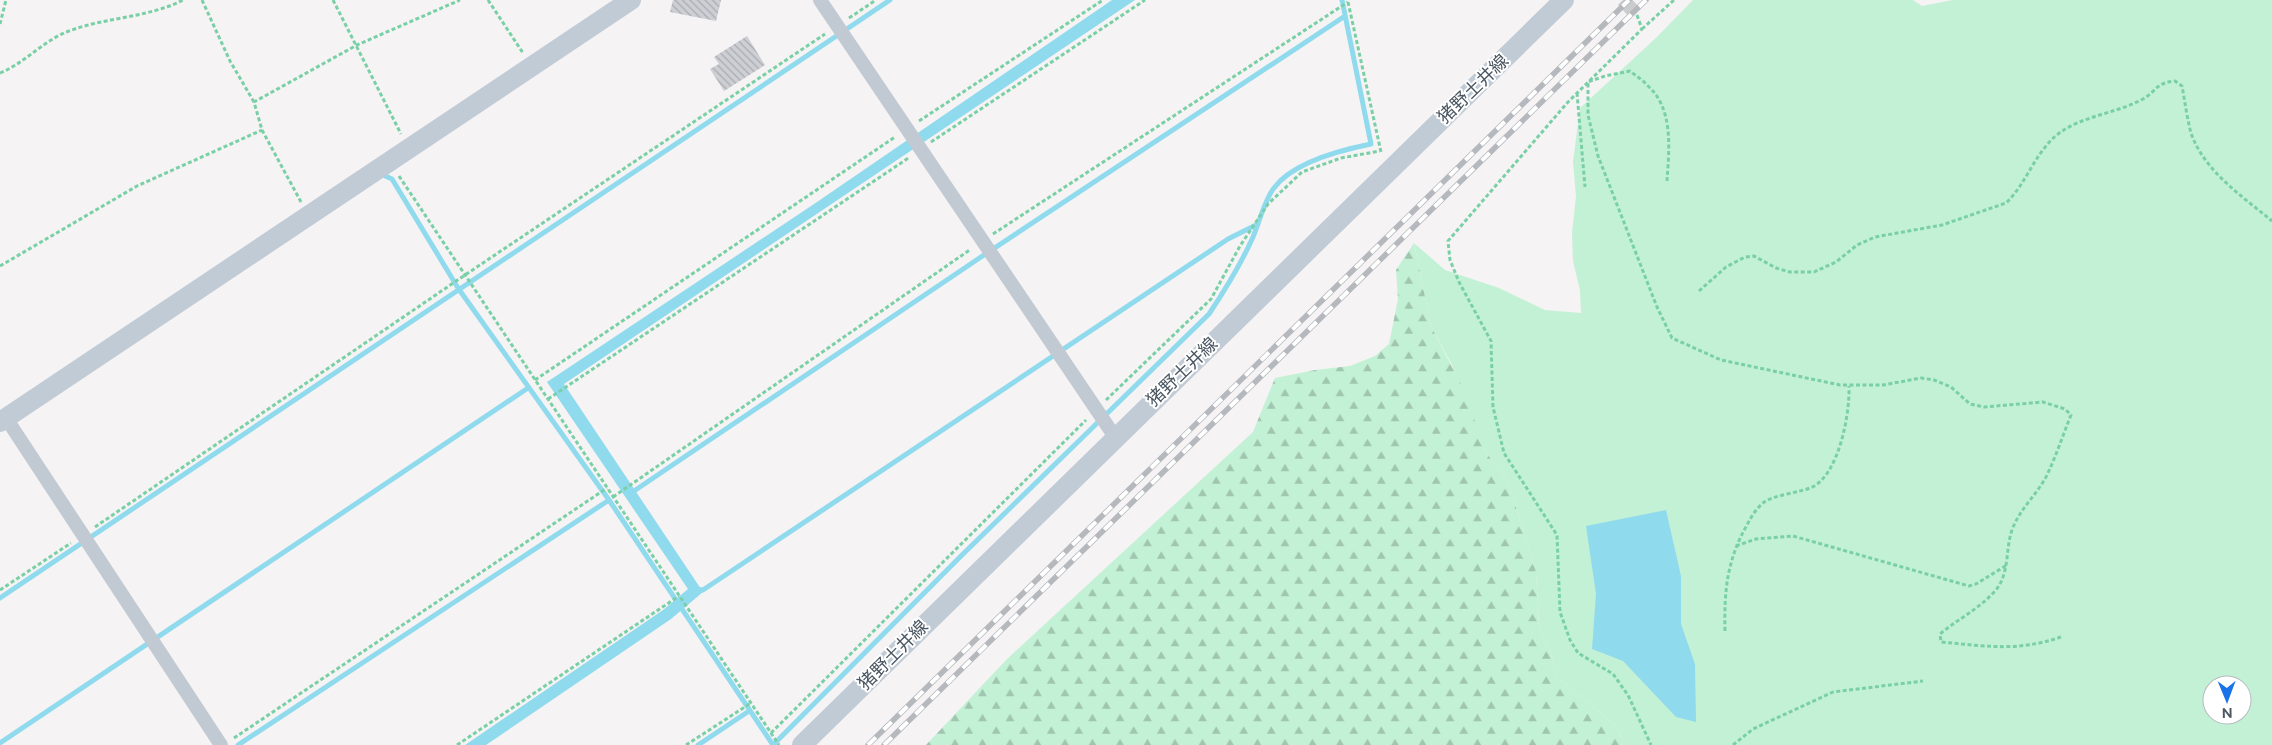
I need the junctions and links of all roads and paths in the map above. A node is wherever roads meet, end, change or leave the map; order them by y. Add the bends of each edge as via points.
1 (6, 0) edge
2 (183, 0) edge
3 (202, 0) edge
4 (332, 0) edge
5 (460, 0) edge
6 (488, 0) edge
7 (631, 0) edge
8 (820, 0) edge
9 (876, 0) edge
10 (1103, 0) edge
11 (1145, 0) edge
12 (1564, 0) edge
13 (1674, 0) edge
14 (1348, 1) edge
15 (1637, 15) tunnel mouth
16 (0, 24) edge
17 (837, 26) junction
18 (1642, 29) junction
19 (357, 45) junction
20 (531, 66) junction
21 (0, 73) edge
22 (1588, 82) junction
23 (1577, 93) junction
24 (254, 102) junction
25 (907, 129) junction
26 (262, 130) junction
27 (408, 148) junction
28 (921, 149) junction
29 (1380, 151) junction
30 (389, 161) junction
31 (1386, 175) junction
32 (1667, 181) dead end
33 (1585, 187) dead end
34 (308, 215) junction
35 (2272, 221) edge
36 (983, 241) junction
37 (0, 266) edge
38 (465, 275) junction
39 (1699, 291) dead end
40 (535, 380) junction
41 (1849, 386) junction
42 (548, 399) junction
43 (1096, 410) junction
44 (3, 420) edge
45 (1115, 438) junction
46 (607, 488) junction
47 (613, 497) junction
48 (83, 535) junction
49 (1735, 546) junction
50 (2007, 564) junction
51 (0, 590) edge
52 (679, 596) junction
53 (1725, 631) dead end
54 (2061, 637) dead end
55 (1923, 681) dead end
56 (751, 703) junction
57 (771, 733) junction
58 (226, 742) edge
59 (457, 745) edge
60 (686, 745) edge
61 (779, 745) edge
62 (802, 745) edge
63 (1651, 745) edge
64 (1733, 745) edge

1 - 16 path
2 - 21 path via 166,8 68,31
3 - 24 path via 230,61
4 - 19 path
5 - 19 path
6 - 20 path
7 - 20 main road
8 - 17 street
9 - 17 path
10 - 25 path
11 - 28 path
12 - 31 main road, 猪野土井線
13 - 18 path
14 - 29 path
14 - 36 path
15 - 18 path
17 - 25 street
17 - 38 path
18 - 22 path
19 - 24 path
19 - 27 path
20 - 27 main road
22 - 23 path
22 - 32 path via 1630,71 1650,87 1665,110 1669,145
22 - 41 path via 1588,115 1598,156 1672,338 1721,360
23 - 33 path
23 - 63 path via 1448,241 1450,260 1491,341 1493,407 1504,453 1557,534 1560,612 1570,640 1578,653 1612,674 1628,695
24 - 26 path
25 - 28 street
25 - 40 path
26 - 34 path
26 - 37 path via 137,186
27 - 30 main road
28 - 36 street
28 - 42 path
29 - 31 path
29 - 43 path via 1341,158 1302,172 1268,204 1211,299
30 - 34 main road
30 - 38 path
31 - 45 main road, 猪野土井線
34 - 44 main road
35 - 39 path via 2225,182 2202,155 2192,133 2182,86 2175,81 2163,82 2143,99 2063,130 2046,145 2014,196 2006,203 1942,225 1875,237 1814,272 1790,272 1754,256 1745,256 1726,267
36 - 43 street
36 - 47 path
38 - 40 path
38 - 48 path
40 - 42 path
41 - 49 path via 1850,403 1836,458 1828,473 1812,488 1764,502 1753,514
41 - 50 path via 1883,385 1921,378 1951,387 1970,404 1984,407 2043,402 2065,409 2071,415 2046,476 2021,509 2012,531
42 - 46 path
43 - 45 street
43 - 57 path
44 - 48 street
45 - 62 main road, 猪野土井線
46 - 47 path
46 - 58 path
47 - 52 path
48 - 51 path
48 - 58 street
49 - 50 path via 1756,539 1793,536 1969,586
49 - 53 path via 1725,596
50 - 54 path via 1995,591 1940,634 1941,642 2004,648 2041,644
52 - 56 path
52 - 59 path
55 - 64 path via 1833,692 1753,730
56 - 57 path
56 - 60 path
57 - 61 path

